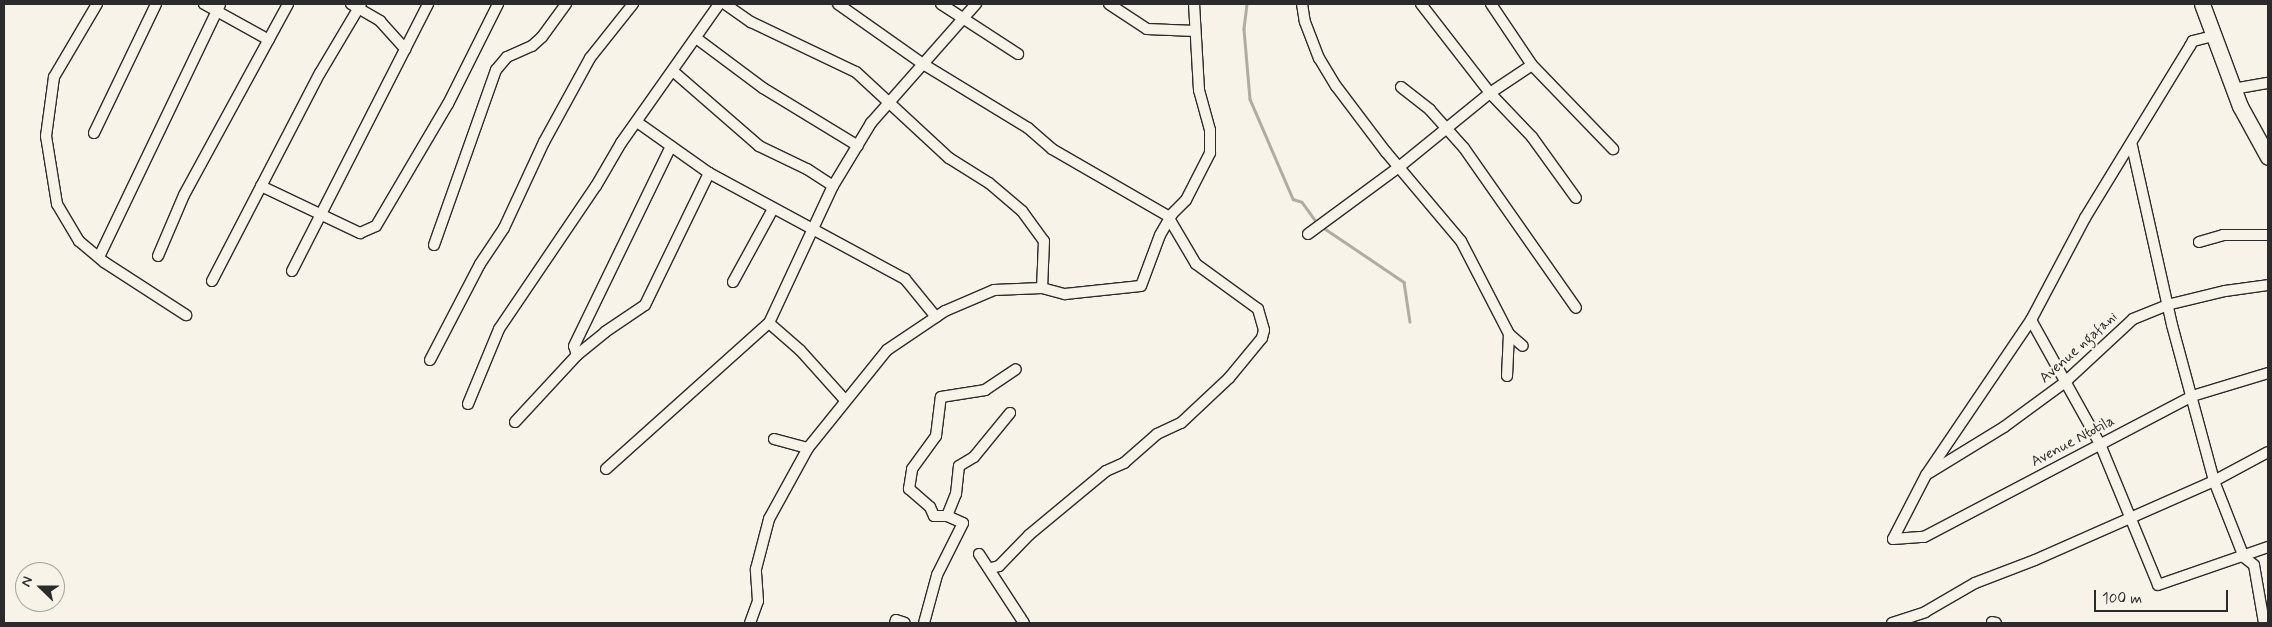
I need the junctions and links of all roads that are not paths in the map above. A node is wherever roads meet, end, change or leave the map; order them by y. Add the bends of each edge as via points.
1 (97, 4) edge
2 (156, 4) edge
3 (204, 4) edge
4 (288, 4) edge
5 (428, 4) edge
6 (498, 4) edge
7 (566, 4) edge
8 (634, 4) edge
9 (719, 4) edge
10 (725, 4) edge
11 (838, 4) edge
12 (941, 4) edge
13 (976, 4) edge
14 (1109, 4) edge
15 (1194, 4) edge
16 (1302, 4) edge
17 (1421, 4) edge
18 (1491, 4) edge
19 (2202, 4) edge
20 (357, 5) edge
21 (218, 7) edge
22 (963, 18) junction
23 (1195, 31) junction
24 (2213, 36) junction
25 (696, 38) junction
26 (269, 40) junction
27 (405, 48) junction
28 (1018, 54) dead end
29 (923, 64) junction
30 (1532, 65) junction
31 (674, 72) junction
32 (2268, 83) edge
33 (1401, 87) dead end
34 (2233, 89) junction
35 (1490, 93) junction
36 (888, 104) junction
37 (637, 122) junction
38 (1446, 129) junction
39 (94, 133) dead end
40 (671, 146) junction
41 (858, 146) junction
42 (2132, 146) junction
43 (1613, 149) dead end
44 (2268, 157) edge
45 (1399, 167) junction
46 (709, 173) junction
47 (261, 186) junction
48 (833, 186) junction
49 (1576, 198) dead end
50 (773, 209) junction
51 (321, 214) junction
52 (1170, 218) junction
53 (812, 228) junction
54 (1308, 234) dead end
55 (2268, 234) edge
56 (2199, 242) dead end
57 (434, 245) dead end
58 (158, 256) dead end
59 (99, 257) junction
60 (292, 271) dead end
61 (212, 281) dead end
62 (733, 282) dead end
63 (2268, 285) edge
64 (1042, 288) junction
65 (2168, 305) junction
66 (1576, 308) dead end
67 (186, 314) dead end
68 (936, 317) junction
69 (2031, 320) junction
70 (769, 323) junction
71 (1509, 334) junction
72 (1523, 346) dead end
73 (577, 355) junction
74 (430, 360) dead end
75 (1016, 369) dead end
76 (2268, 373) edge
77 (1507, 376) dead end
78 (2064, 383) junction
79 (2192, 396) junction
80 (845, 400) junction
81 (468, 404) dead end
82 (1010, 413) dead end
83 (515, 422) dead end
84 (774, 439) dead end
85 (2100, 444) junction
86 (808, 448) junction
87 (2268, 452) edge
88 (606, 469) dead end
89 (1926, 475) junction
90 (2214, 481) junction
91 (947, 516) junction
92 (2130, 518) junction
93 (2268, 547) edge
94 (979, 554) dead end
95 (2244, 557) junction
96 (991, 568) junction
97 (2268, 581) edge
98 (2258, 584) junction
99 (2266, 611) edge
100 (750, 623) edge
101 (896, 623) edge
102 (905, 623) edge
103 (924, 623) edge
104 (1024, 623) edge
105 (1892, 623) edge
106 (2264, 623) edge

1 - 59 street via 54,77 46,136 58,204 79,241
2 - 39 street
3 - 21 street
4 - 26 street
5 - 27 street
6 - 51 street via 448,104 376,226 360,233
7 - 57 street via 532,46 507,57 496,70
8 - 74 street via 590,58 544,142 504,228 480,264
9 - 25 street
10 - 36 street via 751,22 856,72
11 - 29 street
12 - 22 street
13 - 22 street
14 - 23 street via 1147,29
15 - 23 street
16 - 45 street via 1305,22 1328,72
17 - 35 street
18 - 30 street
19 - 24 highway
20 - 27 street via 380,20
20 - 47 street
21 - 26 street
21 - 59 street
22 - 28 street
22 - 29 street
23 - 52 street via 1199,90 1212,146 1186,200
24 - 34 highway
24 - 42 street via 2194,41 2190,46
25 - 31 street
25 - 41 street via 762,88
26 - 58 street via 184,195
27 - 51 street
29 - 36 street
29 - 52 street via 1028,128 1052,149
30 - 35 street
30 - 43 street
31 - 37 street
31 - 48 street via 760,146 807,168
32 - 34 street
33 - 38 street via 1430,110
34 - 44 highway
35 - 38 street
35 - 49 street via 1532,137
36 - 41 street
36 - 64 street via 949,158 1022,211 1044,240
37 - 40 street
37 - 81 street via 499,329
38 - 45 street
38 - 66 street via 1489,181
40 - 46 street
40 - 73 street via 574,346
41 - 48 street
42 - 65 street
42 - 69 street via 2085,218
45 - 54 street
45 - 71 street via 1461,241
46 - 50 street
46 - 73 street via 645,305
47 - 51 street
47 - 61 street
48 - 53 street
50 - 53 street
50 - 62 street
51 - 60 street
52 - 64 street via 1152,252 1141,286 1064,294
52 - 96 street via 1196,264 1258,308 1264,330 1262,338 1229,378 1181,423 1156,434 1124,463 1106,471 1030,535 1000,566
53 - 68 street via 905,279
53 - 70 street
55 - 56 street via 2223,235
59 - 67 street
63 - 65 street, Avenue ngafani via 2225,291
64 - 68 street via 994,290
65 - 78 street, Avenue ngafani via 2133,319
65 - 79 street
68 - 80 street via 887,350
69 - 78 street
69 - 89 street
70 - 80 street via 800,350
70 - 88 street
71 - 72 street
71 - 77 street
73 - 83 street
75 - 91 street via 985,390 941,397 936,436 912,469 909,489 930,507 934,516
76 - 79 street, Avenue Ntotila
78 - 85 street
78 - 89 street, Avenue ngafani via 2004,427
79 - 85 street, Avenue Ntotila
79 - 90 street
80 - 86 street
82 - 91 street via 974,457 959,466 956,494
84 - 86 street
85 - 89 street, Avenue Ntotila via 1933,533 1924,537 1893,539
85 - 92 street
86 - 100 street via 762,540 756,569 758,601
87 - 90 street
90 - 92 street
90 - 95 street
91 - 103 street via 963,523 938,575
92 - 95 street via 2158,585
92 - 105 street via 1975,583 1925,612
93 - 95 street
94 - 96 street
95 - 98 street via 2254,565
96 - 104 street via 999,588
97 - 98 street
98 - 99 street
99 - 106 street
101 - 102 street via 896,620

